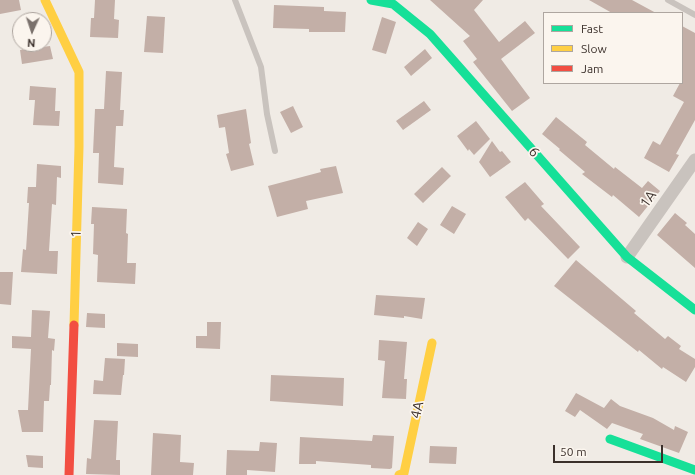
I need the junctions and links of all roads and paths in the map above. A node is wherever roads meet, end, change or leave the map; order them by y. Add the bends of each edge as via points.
1 (45, 0) edge
2 (235, 0) edge
3 (371, 0) edge
4 (668, 0) edge
5 (695, 14) edge
6 (275, 151) dead end
7 (695, 160) edge
8 (627, 257) junction
9 (695, 310) edge
10 (432, 343) dead end
11 (610, 439) dead end
12 (693, 465) edge
13 (69, 475) edge
14 (399, 475) edge

1 - 13 street, 1 via 79,72
2 - 6 lane via 262,67 267,114
3 - 8 street, 6 via 392,4 430,34
4 - 5 lane
7 - 8 street, 1A
8 - 9 street, 6
10 - 14 street, 4A via 404,473
11 - 12 street

